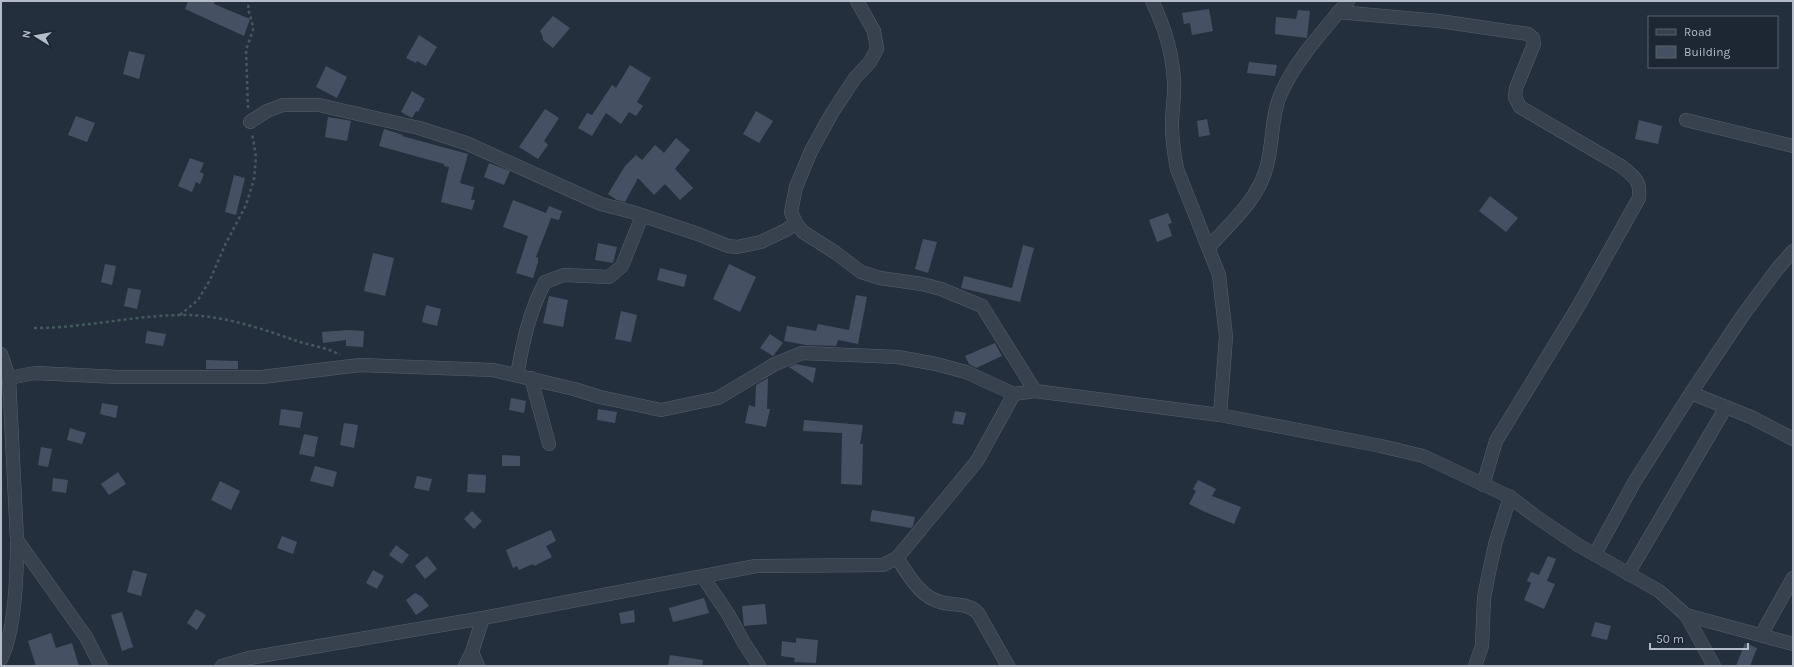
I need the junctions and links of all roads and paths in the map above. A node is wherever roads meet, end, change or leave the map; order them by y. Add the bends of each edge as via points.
1 (249, 1) edge
2 (856, 1) edge
3 (1152, 1) edge
4 (1348, 1) edge
5 (1338, 12) junction
6 (1686, 120) dead end
7 (250, 122) junction
8 (1793, 146) edge
9 (642, 216) junction
10 (796, 223) junction
11 (1209, 247) junction
12 (1793, 252) edge
13 (180, 315) junction
14 (34, 328) dead end
15 (1, 354) edge
16 (341, 355) dead end
17 (517, 375) junction
18 (9, 378) junction
19 (530, 378) junction
20 (1035, 391) junction
21 (1691, 393) junction
22 (1014, 394) junction
23 (1726, 407) junction
24 (1220, 415) junction
25 (1793, 439) edge
26 (549, 444) dead end
27 (1483, 484) junction
28 (1510, 497) junction
29 (17, 540) junction
30 (1595, 554) junction
31 (897, 558) junction
32 (1628, 574) junction
33 (703, 577) junction
34 (1793, 578) edge
35 (1686, 615) junction
36 (483, 618) junction
37 (1761, 635) junction
38 (1793, 644) edge
39 (472, 652) junction
40 (1, 659) edge
41 (101, 666) edge
42 (222, 666) edge
43 (465, 666) edge
44 (478, 666) edge
45 (759, 666) edge
46 (1008, 666) edge
47 (1475, 666) edge
48 (1714, 666) edge

1 - 7 path via 248,9 253,30 246,50
2 - 10 street via 874,31 877,49 870,62 855,78 811,152 796,187 791,212
3 - 11 street via 1164,26 1170,51 1174,82 1173,152 1177,169
4 - 5 street
5 - 11 street via 1316,38 1282,90 1274,118 1267,168 1260,186 1246,206
5 - 27 street via 1439,21 1528,34 1534,38 1534,44 1516,88 1515,97 1520,107 1622,166 1640,186 1639,198 1579,305 1496,441
6 - 8 street
7 - 9 street via 283,104 319,105 358,113 466,143 601,204
7 - 13 path via 256,157 254,179 248,198 210,280 198,300
9 - 10 street via 737,247 760,242
9 - 17 street via 622,266 609,277 564,275 545,282 534,303
10 - 20 street via 803,232 861,272 941,289 982,306
11 - 24 street via 1219,275 1226,338
12 - 21 street via 1743,315
13 - 14 path via 58,328
13 - 16 path via 255,326
15 - 18 street
17 - 18 street via 492,370 360,365 262,377 118,377 35,373
17 - 19 street
18 - 29 street
19 - 22 street via 660,410 718,398 775,364 802,353 835,354 898,357 936,364 966,372
19 - 26 street
20 - 22 street
20 - 24 street
21 - 23 street
21 - 30 street via 1635,481
22 - 31 street via 977,461
23 - 25 street
23 - 32 street
24 - 27 street via 1423,456
27 - 28 street
28 - 30 street via 1559,533
28 - 47 street via 1496,541 1484,598 1482,646
29 - 40 street via 17,571 10,634
29 - 41 street via 86,637
30 - 32 street
31 - 33 street via 883,565 756,566
31 - 46 street via 920,591 939,602 972,607
32 - 35 street via 1659,591
33 - 36 street
33 - 45 street
34 - 37 street
35 - 37 street
35 - 48 street
36 - 39 street
36 - 42 street via 249,658
37 - 38 street
39 - 43 street
39 - 44 street

